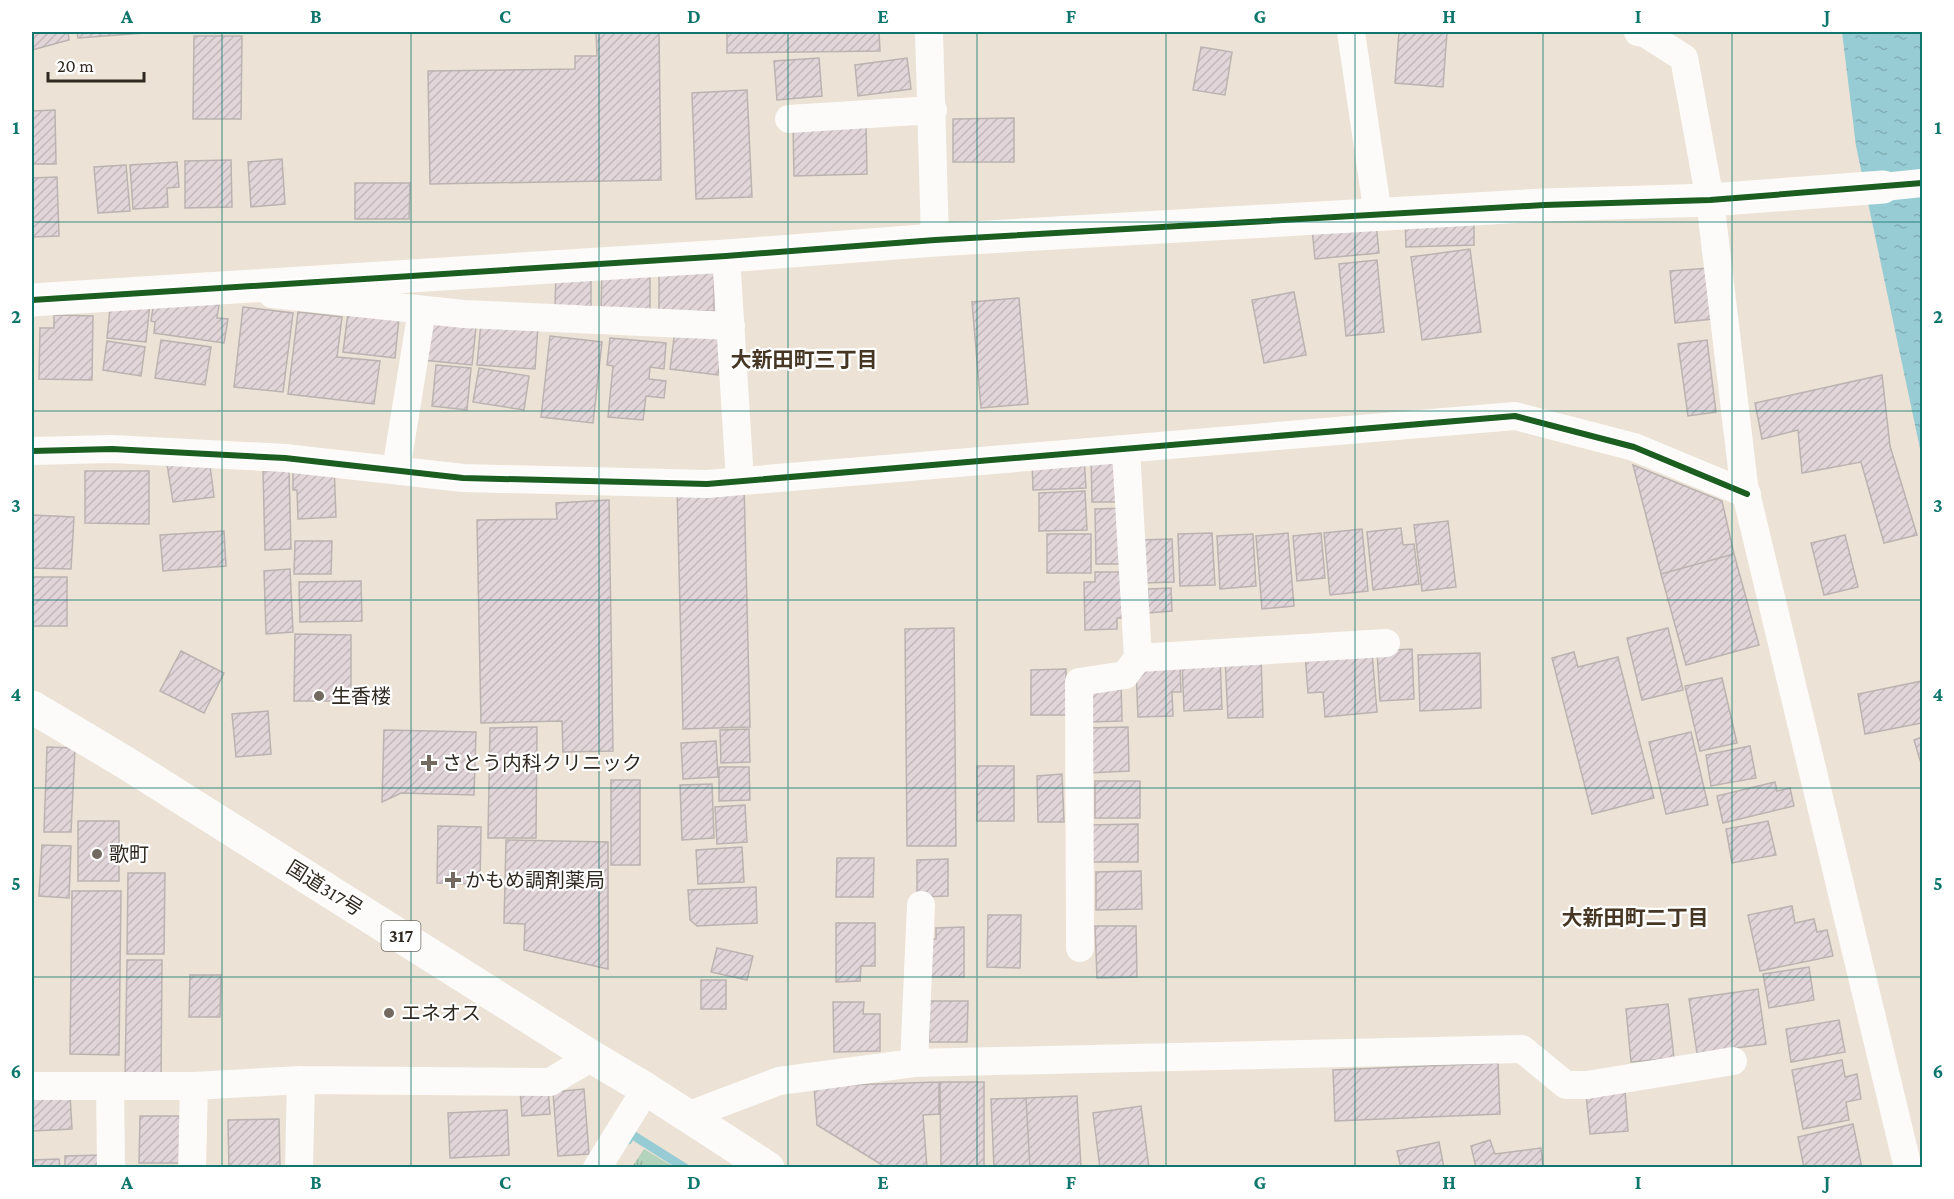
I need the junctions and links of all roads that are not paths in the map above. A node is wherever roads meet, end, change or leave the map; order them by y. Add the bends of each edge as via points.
1 (929, 32) edge
2 (1351, 32) edge
3 (1644, 32) edge
4 (933, 110) junction
5 (789, 119) dead end
6 (1923, 183) edge
7 (1884, 187) joint
8 (1710, 200) junction
9 (1378, 215) junction
10 (935, 240) junction
11 (726, 256) junction
12 (226, 288) junction
13 (32, 300) edge
14 (422, 310) junction
15 (730, 326) junction
16 (1126, 450) junction
17 (32, 451) edge
18 (396, 470) junction
19 (740, 482) junction
20 (1746, 494) junction
21 (1386, 644) dead end
22 (1138, 658) junction
23 (32, 707) edge
24 (921, 905) dead end
25 (1080, 948) dead end
26 (592, 1057) junction
27 (1733, 1060) dead end
28 (914, 1064) junction
29 (301, 1080) junction
30 (32, 1086) edge
31 (110, 1086) junction
32 (194, 1086) junction
33 (646, 1089) junction
34 (687, 1116) junction
35 (111, 1167) edge
36 (192, 1167) edge
37 (299, 1167) edge
38 (597, 1167) edge
39 (768, 1167) edge
40 (1908, 1167) edge

1 - 4 street
2 - 9 street
3 - 8 street via 1684,58
4 - 5 street
4 - 10 street
6 - 7 street
7 - 8 main road
8 - 9 main road
8 - 20 street
9 - 10 main road
10 - 11 main road
11 - 12 main road
11 - 15 street
12 - 13 main road
12 - 14 street
14 - 15 street
14 - 18 street
15 - 19 street
16 - 19 street
16 - 20 street via 1515,416 1634,447
16 - 22 street
17 - 18 street via 112,449 285,458
18 - 19 street via 463,478
20 - 40 street
21 - 22 street
22 - 25 street via 1125,675 1078,682
23 - 26 main road, 国道317号 / 317
24 - 28 street
26 - 29 street via 550,1082
26 - 33 main road, 国道317号 / 317
27 - 28 street via 1587,1085 1566,1085 1522,1049
28 - 34 street via 779,1081
29 - 32 street
29 - 37 street
30 - 31 street
31 - 32 street
31 - 35 street
32 - 36 street
33 - 34 main road, 国道317号 / 317
33 - 38 street
34 - 39 main road, 国道317号 / 317

